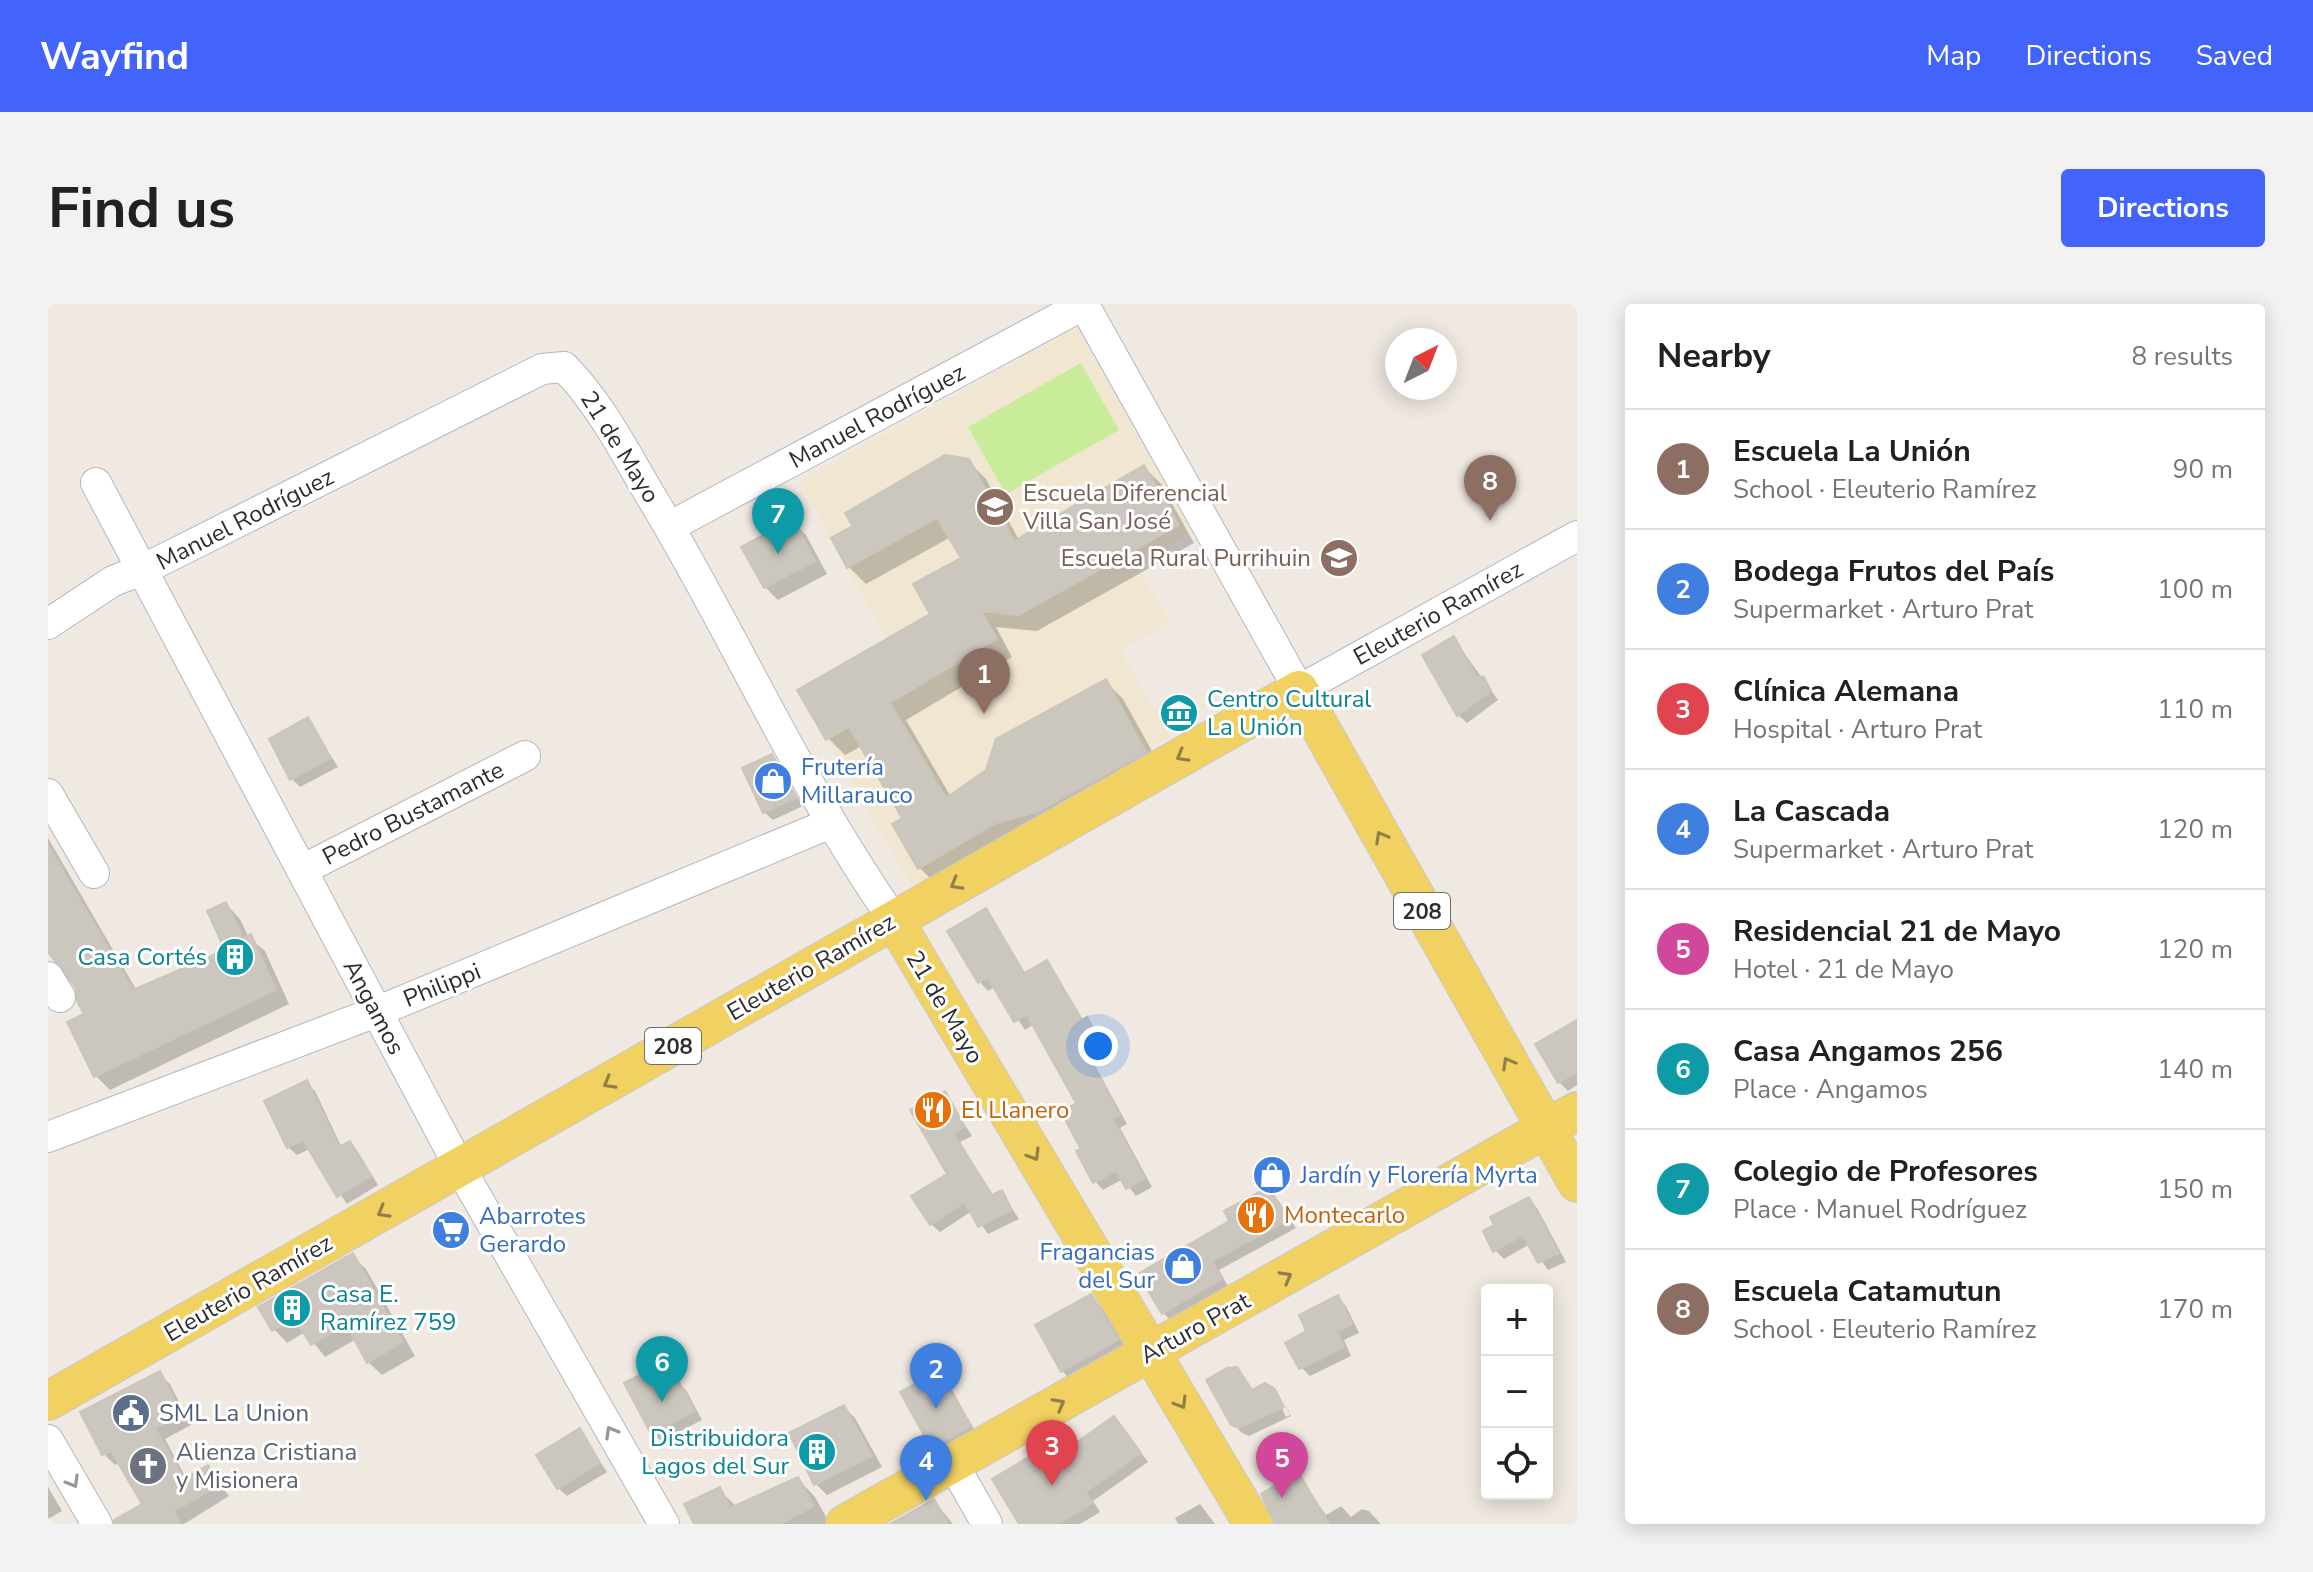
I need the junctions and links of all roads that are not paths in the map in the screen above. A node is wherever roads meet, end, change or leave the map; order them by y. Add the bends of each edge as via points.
1 (1084, 304) edge
2 (564, 367) joint
3 (96, 483) dead end
4 (669, 527) junction
5 (1577, 536) edge
6 (142, 570) junction
7 (48, 624) edge
8 (1299, 690) junction
9 (525, 756) dead end
10 (48, 794) edge
11 (831, 823) junction
12 (302, 870) junction
13 (94, 873) dead end
14 (894, 920) junction
15 (376, 1012) junction
16 (1567, 1123) edge
17 (48, 1137) edge
18 (460, 1168) junction
19 (1577, 1183) edge
20 (1151, 1352) junction
21 (48, 1401) edge
22 (48, 1440) edge
23 (953, 1464) junction
24 (97, 1524) edge
25 (664, 1524) edge
26 (845, 1524) edge
27 (987, 1524) edge
28 (1253, 1524) edge

1 - 4 street, Manuel Rodríguez
1 - 8 street
2 - 4 street, 21 de Mayo via 586,389
2 - 6 street, Manuel Rodríguez via 542,369
3 - 6 street, Angamos
4 - 11 street, 21 de Mayo
5 - 8 street, Eleuterio Ramírez
6 - 7 street, Manuel Rodríguez via 113,581
6 - 12 street, Angamos
8 -> 14 main road, Eleuterio Ramírez / 208
16 -> 8 main road, 208
9 - 12 street, Pedro Bustamante
10 - 13 street
11 - 14 street, 21 de Mayo
11 - 15 street, Philippi
12 - 15 street, Angamos
14 -> 18 main road, Eleuterio Ramírez / 208
14 -> 20 main road, 21 de Mayo
15 - 17 street, Philippi
15 - 18 street, Angamos
16 - 19 main road
20 -> 16 main road, Arturo Prat
18 -> 21 main road, Eleuterio Ramírez / 208
25 -> 18 street, Angamos
23 -> 20 main road, Arturo Prat
20 -> 28 main road, 21 de Mayo
22 -> 24 street
23 - 26 main road, Arturo Prat
23 - 27 street

